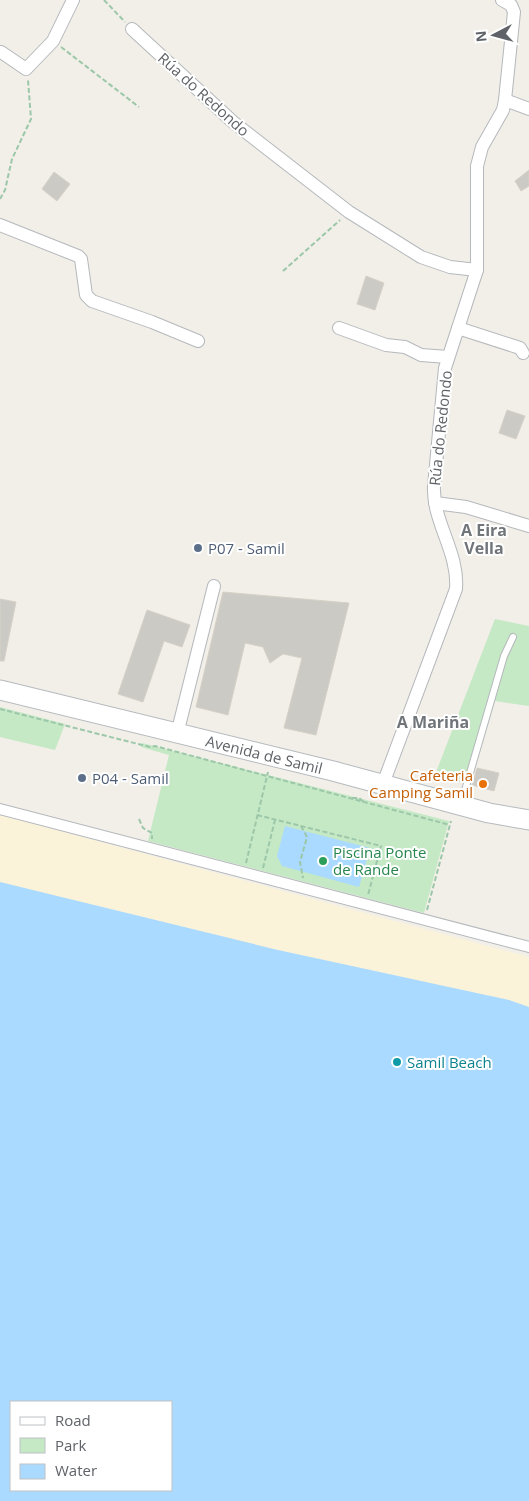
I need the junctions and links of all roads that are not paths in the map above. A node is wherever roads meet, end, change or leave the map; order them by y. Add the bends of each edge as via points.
1 (74, 0) edge
2 (502, 0) edge
3 (132, 29) road end
4 (1, 52) dead end
5 (506, 100) junction
6 (529, 109) edge
7 (0, 225) edge
8 (478, 270) junction
9 (339, 328) dead end
10 (458, 328) junction
11 (198, 340) dead end
12 (523, 353) dead end
13 (448, 357) junction
14 (435, 503) junction
15 (529, 526) edge
16 (214, 586) dead end
17 (513, 636) dead end
18 (0, 690) edge
19 (177, 734) junction
20 (383, 784) junction
21 (461, 805) junction
22 (0, 809) edge
23 (529, 820) edge
24 (529, 947) edge

1 - 4 street via 53,41 26,69
2 - 5 street, Rúa do Redondo via 510,5 514,19 508,53
3 - 8 street, Rúa do Redondo via 233,122 349,212 421,257 450,267
5 - 6 street
5 - 8 street, Rúa do Redondo via 482,147 477,166
7 - 11 street via 78,256 86,294 92,301
8 - 10 street, Rúa do Redondo
9 - 13 street via 422,355
10 - 12 street via 520,348
10 - 13 street, Rúa do Redondo
13 - 14 street, Rúa do Redondo via 443,381
14 - 15 street via 466,507
14 - 20 street, Rúa do Redondo via 457,572 456,589
16 - 19 street
17 - 21 lane via 504,656
18 - 19 main road, Avenida de Samil
19 - 20 main road, Avenida de Samil
20 - 21 main road, Avenida de Samil
21 - 23 main road, Avenida de Samil
22 - 24 street

